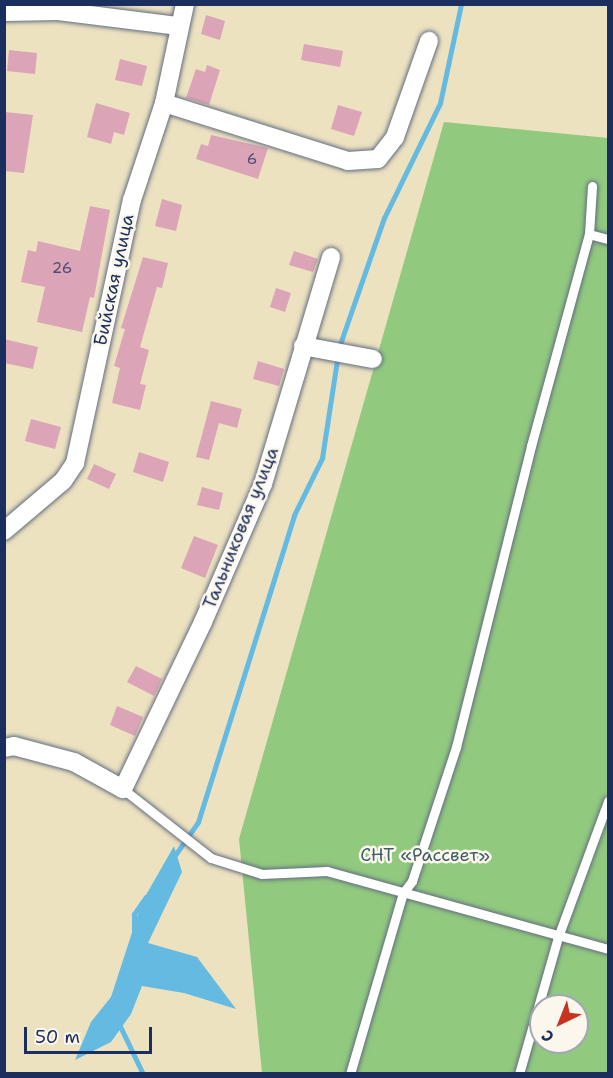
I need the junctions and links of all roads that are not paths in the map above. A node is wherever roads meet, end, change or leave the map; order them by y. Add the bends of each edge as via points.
1 (185, 4) edge
2 (58, 8) edge
3 (4, 12) edge
4 (179, 26) junction
5 (429, 41) dead end
6 (164, 103) junction
7 (592, 186) dead end
8 (589, 234) junction
9 (609, 239) edge
10 (330, 257) dead end
11 (303, 346) junction
12 (373, 359) dead end
13 (4, 531) edge
14 (4, 748) edge
15 (123, 789) junction
16 (609, 801) edge
17 (403, 893) junction
18 (558, 937) junction
19 (609, 949) edge
20 (350, 1074) edge
21 (519, 1074) edge

1 - 4 street, Бийская улица
2 - 3 street
2 - 4 street
4 - 6 street, Бийская улица
5 - 6 street via 394,137 378,159 348,161
6 - 13 street, Бийская улица via 132,200 75,463 63,481
7 - 8 lane
8 - 9 lane
8 - 17 lane via 456,747 412,881
10 - 11 street, Тальниковая улица
11 - 12 street
11 - 15 street, Тальниковая улица via 263,484 203,622
14 - 15 street via 14,746 74,762
15 - 17 lane via 196,850 262,874 327,871
16 - 18 lane
17 - 18 lane
17 - 20 lane
18 - 19 lane
18 - 21 lane

